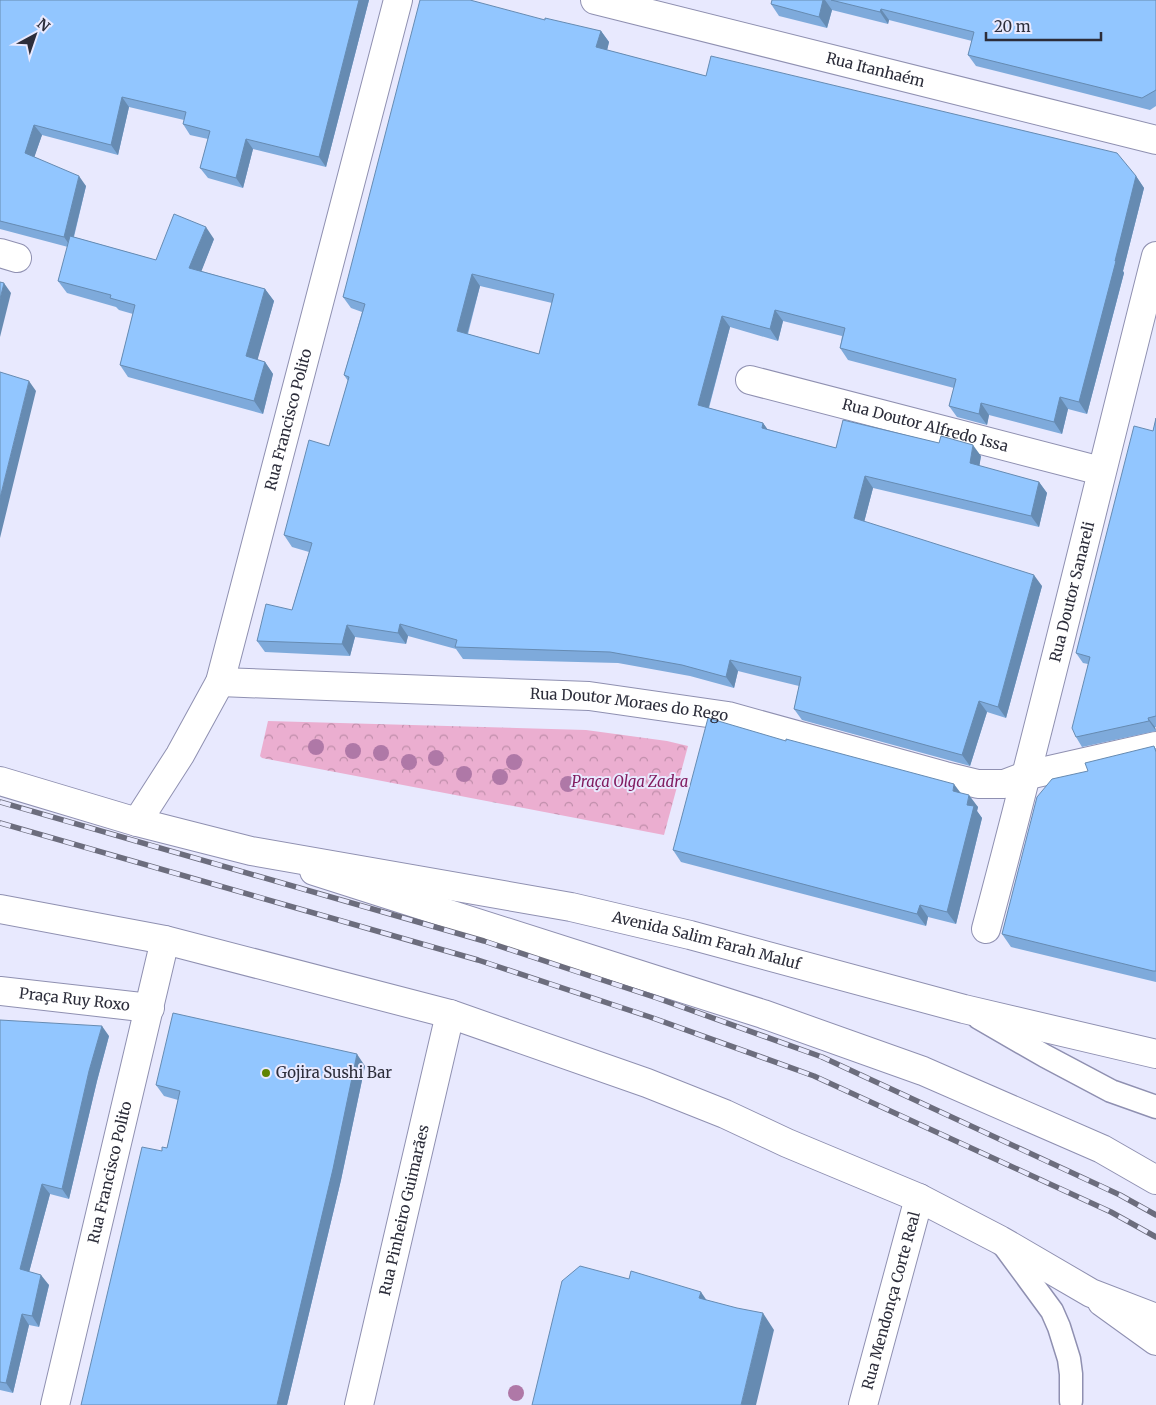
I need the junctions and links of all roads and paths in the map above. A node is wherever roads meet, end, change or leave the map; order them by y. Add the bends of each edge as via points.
1 (398, 0) edge
2 (595, 0) edge
3 (1156, 140) edge
4 (1156, 256) edge
5 (750, 380) dead end
6 (1101, 471) junction
7 (220, 682) junction
8 (1156, 746) edge
9 (1028, 775) junction
10 (0, 780) edge
11 (137, 822) junction
12 (251, 851) junction
13 (0, 908) edge
14 (986, 929) dead end
15 (165, 940) junction
16 (0, 991) edge
17 (150, 1008) junction
18 (964, 1009) junction
19 (450, 1014) junction
20 (1156, 1054) edge
21 (1156, 1107) edge
22 (1156, 1180) edge
23 (919, 1198) junction
24 (1000, 1240) junction
25 (1090, 1293) junction
26 (1156, 1318) edge
27 (1156, 1341) edge
28 (1071, 1401) dead end
29 (55, 1405) edge
30 (359, 1405) edge
31 (863, 1405) edge

1 - 7 main road, Rua Francisco Polito
2 - 3 main road, Rua Itanhaém
4 - 6 main road, Rua Doutor Sanareli
5 - 6 main road, Rua Doutor Alfredo Issa
6 - 9 main road, Rua Doutor Sanareli
7 - 9 main road, Rua Doutor Moraes do Rego via 589,696 728,716 978,784 1004,784
7 - 11 main road, Rua Francisco Polito
8 - 9 main road, Rua Doutor Moraes do Rego
9 - 14 main road, Rua Doutor Sanareli
10 - 11 main road
11 - 12 main road
12 - 18 main road, Avenida Salim Farah Maluf via 571,907 690,935
12 - 22 main road via 763,1014 923,1071 1102,1149
13 - 15 main road
15 - 17 main road, Rua Francisco Polito
15 - 19 main road
16 - 17 main road, Praça Ruy Roxo
17 - 29 main road, Rua Francisco Polito
18 - 20 main road, Avenida Salim Farah Maluf
18 - 21 lane via 1111,1091
19 - 23 main road via 647,1083
19 - 30 main road, Rua Pinheiro Guimarães
23 - 24 main road
23 - 31 main road, Rua Mendonça Corte Real
24 - 25 main road
24 - 28 lane via 1056,1319 1070,1366
25 - 26 main road
25 - 27 main road

